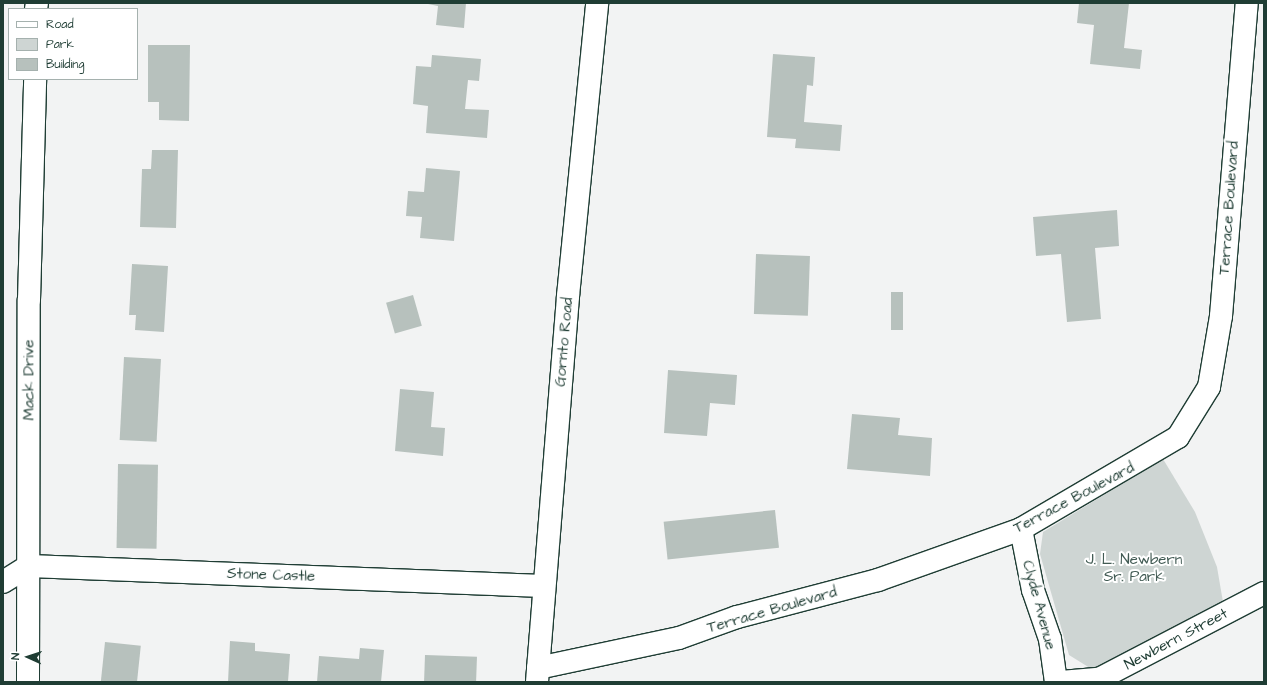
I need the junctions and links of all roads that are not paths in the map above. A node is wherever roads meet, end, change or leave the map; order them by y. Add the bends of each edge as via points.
1 (597, 3) edge
2 (1247, 3) edge
3 (35, 80) edge
4 (1020, 529) junction
5 (29, 566) junction
6 (3, 582) edge
7 (544, 586) junction
8 (1264, 592) edge
9 (537, 675) edge
10 (28, 682) edge
11 (1056, 682) edge
12 (1062, 682) edge

1 - 7 street, Gornto Road
2 - 4 street, Terrace Boulevard via 1221,316 1209,387 1178,438
3 - 5 street, Mack Drive
4 - 9 street, Terrace Boulevard via 878,580 737,617 679,638
4 - 11 street, Clyde Avenue via 1033,590 1050,638
5 - 6 street
5 - 7 street, Stone Castle
5 - 10 street, Mack Drive
7 - 9 street, Gornto Road
8 - 12 street, Newbern Street via 1099,678

